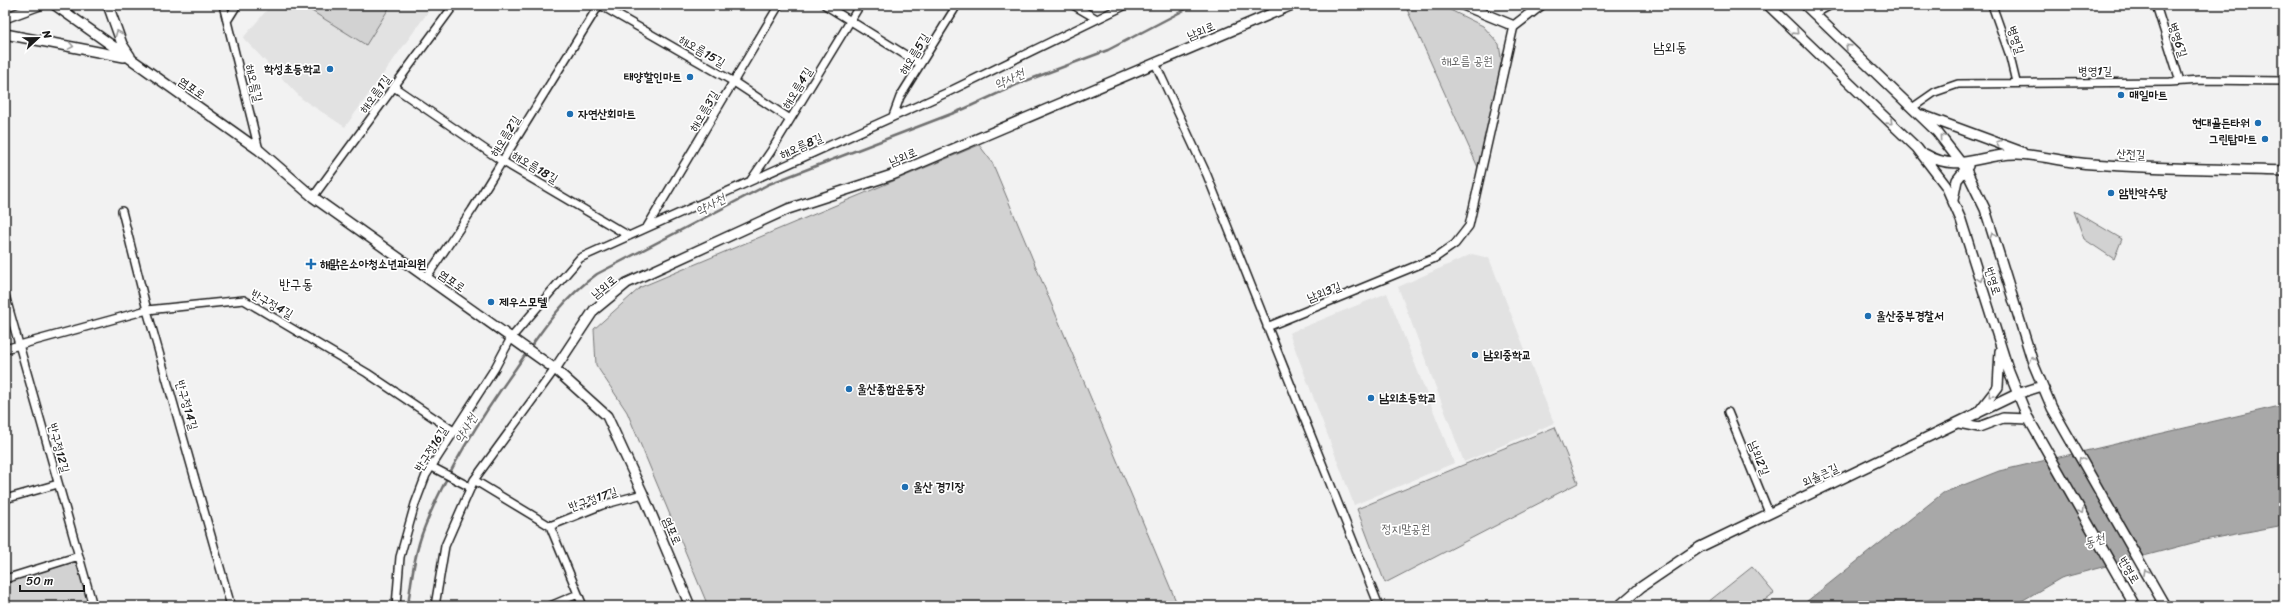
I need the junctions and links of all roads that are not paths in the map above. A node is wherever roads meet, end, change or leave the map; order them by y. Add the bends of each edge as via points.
1 (40, 5) edge
2 (55, 5) edge
3 (108, 5) edge
4 (224, 5) edge
5 (237, 5) edge
6 (454, 5) edge
7 (599, 5) edge
8 (779, 5) edge
9 (825, 5) edge
10 (860, 5) edge
11 (957, 5) edge
12 (1073, 5) edge
13 (1126, 5) edge
14 (1292, 5) edge
15 (1463, 5) edge
16 (1541, 5) edge
17 (1768, 5) edge
18 (1805, 5) edge
19 (1831, 5) edge
20 (1992, 5) edge
21 (2156, 5) edge
22 (1119, 7) edge
23 (1814, 14) junction
24 (5, 18) edge
25 (1097, 19) junction
26 (851, 20) junction
27 (227, 21) junction
28 (1514, 26) junction
29 (5, 34) edge
30 (131, 59) junction
31 (1155, 63) junction
32 (920, 64) junction
33 (2180, 81) junction
34 (2284, 81) edge
35 (734, 82) junction
36 (2016, 82) junction
37 (394, 87) junction
38 (1915, 111) junction
39 (893, 116) junction
40 (790, 119) junction
41 (1917, 148) junction
42 (259, 150) junction
43 (2035, 157) junction
44 (502, 161) junction
45 (1964, 166) junction
46 (2284, 171) edge
47 (750, 181) junction
48 (313, 197) junction
49 (1954, 203) junction
50 (122, 211) dead end
51 (647, 227) junction
52 (629, 236) junction
53 (426, 278) junction
54 (5, 295) edge
55 (148, 310) junction
56 (1267, 327) junction
57 (511, 338) junction
58 (2000, 345) junction
59 (19, 346) junction
60 (5, 349) edge
61 (555, 369) junction
62 (2042, 386) junction
63 (2017, 394) junction
64 (1728, 412) dead end
65 (1976, 415) junction
66 (2028, 418) junction
67 (1959, 423) junction
68 (455, 432) junction
69 (432, 467) junction
70 (472, 483) junction
71 (58, 484) junction
72 (643, 494) junction
73 (5, 499) edge
74 (1769, 513) junction
75 (550, 526) junction
76 (79, 556) junction
77 (5, 579) edge
78 (578, 594) junction
79 (93, 606) edge
80 (231, 606) edge
81 (396, 606) edge
82 (435, 606) edge
83 (550, 606) edge
84 (583, 606) edge
85 (690, 606) edge
86 (1379, 606) edge
87 (1619, 606) edge
88 (2135, 606) edge
89 (2165, 606) edge

1 - 24 main road
2 - 30 main road, 염포로
30 -> 3 main road via 122,44
4 - 27 street, 해오름길
5 - 27 street
6 - 37 street, 해오름1길
7 - 35 street, 해오름15길
7 - 44 street, 해오름2길
8 - 35 street, 해오름3길
9 - 26 street
10 - 26 street, 해오름4길
11 - 32 street, 해오름5길
12 - 25 street
13 - 22 street, 해오름8길
14 - 31 main road, 남외로
15 - 28 main road
16 - 28 main road
17 -> 41 main road, 번영로
18 - 23 main road, 번영로
19 - 23 street
20 - 36 street, 병영길
21 - 33 street, 병영6길
22 - 25 street, 해오름8길
38 -> 23 main road, 번영로
25 - 39 street, 해오름8길
26 - 32 street
26 - 40 street, 해오름4길
27 - 42 street, 해오름길
28 - 56 street, 남외3길 via 1469,226 1455,244 1434,258
29 -> 30 main road
30 - 42 main road, 염포로
31 - 56 street via 1206,175
31 - 61 main road, 남외로 via 892,175 788,208 627,283 594,310
32 - 39 street, 해오름5길 via 900,97
33 - 34 street, 병영1길
33 - 36 street, 병영1길
35 - 40 street, 해오름15길
35 - 51 street, 해오름3길
36 - 38 street, 병영1길 via 1958,84 1935,92
37 - 44 street, 해오름18길
37 - 48 street, 해오름1길
43 -> 38 main road
45 -> 38 main road, 번영로 via 1937,132
39 - 47 street, 해오름8길
40 - 47 street, 해오름4길
41 - 45 main road via 1942,162
41 - 49 main road, 번영로 via 1940,178
42 - 48 main road, 염포로
43 - 45 main road, 산전길 via 2004,154 1978,159
43 - 46 main road, 산전길 via 2091,164
44 - 52 street, 해오름18길
44 - 53 street, 해오름2길
45 - 49 main road via 1954,186
62 -> 45 main road, 번영로 via 1985,210
47 - 51 street, 해오름8길
48 - 53 main road, 염포로
49 -> 58 main road, 번영로
50 - 55 street, 반구정14길
51 - 52 street, 해오름8길
52 - 57 street, 해오름8길 via 580,258
53 - 57 main road, 염포로
54 - 59 street, 반구정12길
55 - 59 street, 반구정4길
55 - 68 street, 반구정4길 via 244,300 367,373
55 - 80 street, 반구정14길
56 - 86 street
57 - 61 main road, 염포로
57 - 68 street, 반구정16길
58 - 63 main road, 번영로
58 -> 65 main road via 1998,388
59 - 60 street, 반구정4길
59 - 71 street, 반구정12길
61 - 70 street
61 - 72 main road, 염포로 via 608,416
62 - 63 main road, 외솔큰길
89 -> 62 main road, 번영로 via 2052,408
63 - 65 main road, 외솔큰길
63 - 66 main road, 번영로
64 - 74 street, 남외2길
65 - 67 main road, 외솔큰길
66 - 67 main road via 2003,418 1979,427
66 -> 88 main road, 번영로
67 - 74 main road, 외솔큰길
68 - 69 street, 반구정16길
69 - 70 street
69 - 81 street, 반구정16길 via 420,490 405,536 400,557
70 - 75 street
70 - 82 street via 445,546
71 - 73 street
71 - 76 street, 반구정12길
72 - 75 street, 반구정17길 via 602,505
72 - 85 main road, 염포로
74 - 87 main road, 외솔큰길 via 1700,547 1641,587
75 - 78 street
76 - 77 street
76 - 79 street, 반구정12길
78 - 83 street
78 - 84 street

